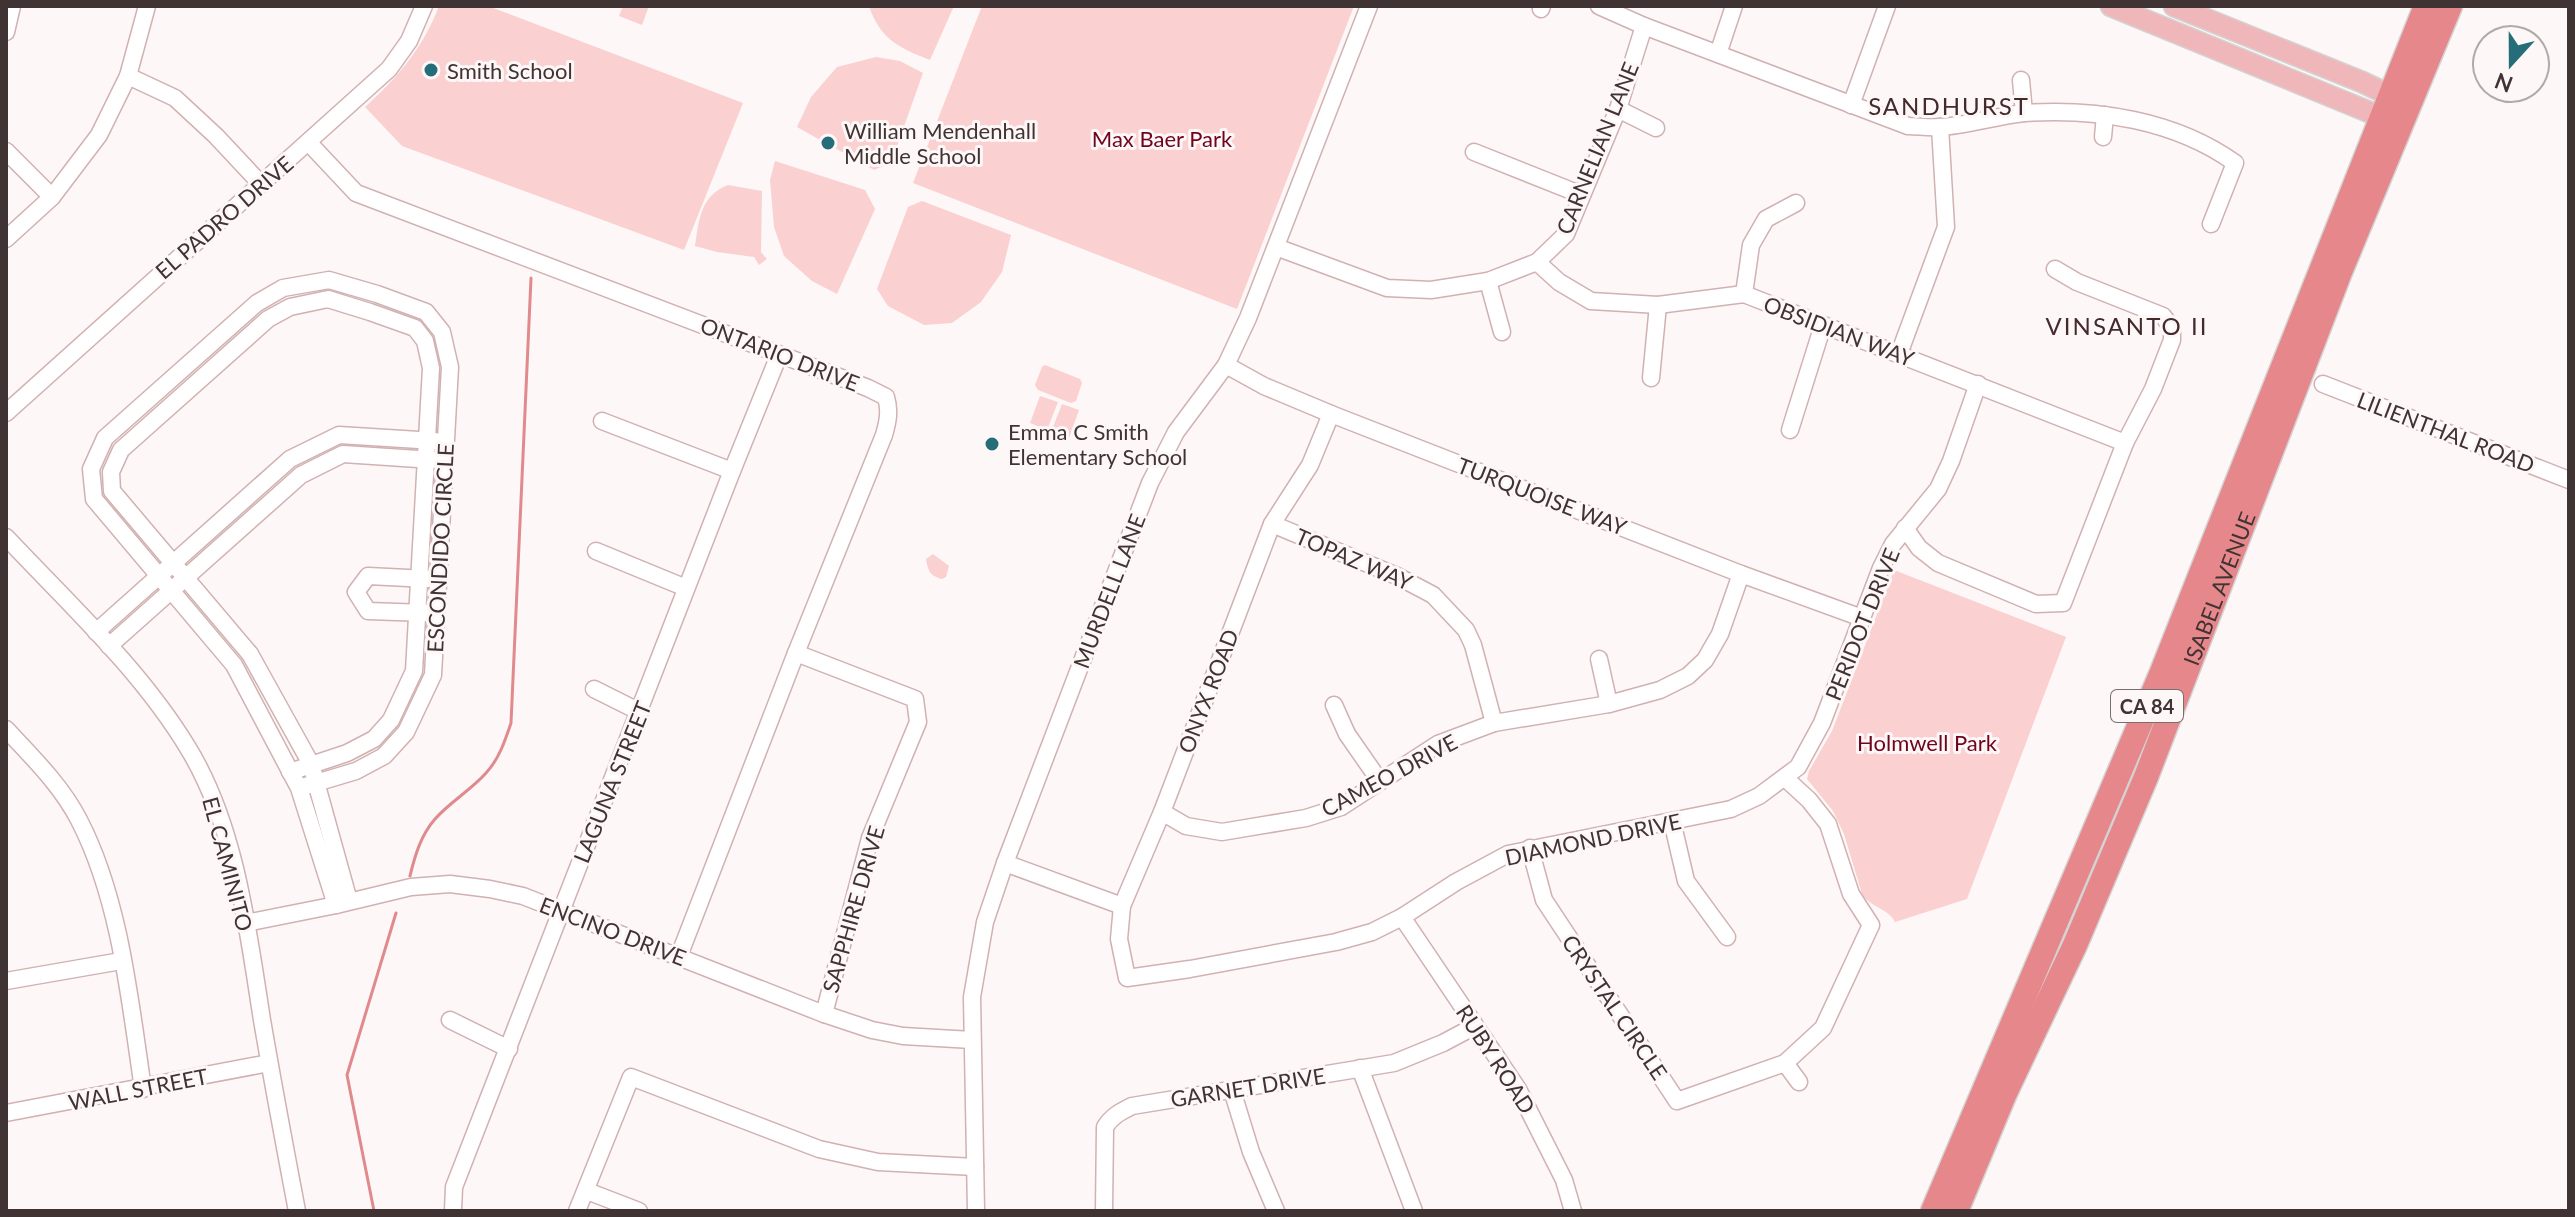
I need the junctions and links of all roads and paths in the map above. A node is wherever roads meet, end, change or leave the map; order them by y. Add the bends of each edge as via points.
1 (12, 6) edge
2 (147, 6) edge
3 (423, 6) edge
4 (1369, 6) edge
5 (1599, 6) edge
6 (1734, 6) edge
7 (1887, 6) edge
8 (2174, 6) edge
9 (2426, 6) edge
10 (2450, 6) edge
11 (2117, 7) edge
12 (2148, 13) edge
13 (1644, 26) junction
14 (6, 32) edge
15 (1718, 54) junction
16 (128, 76) junction
17 (2021, 80) dead end
18 (1851, 105) junction
19 (1618, 109) junction
20 (2395, 110) junction
21 (2024, 113) junction
22 (2105, 115) junction
23 (1940, 127) junction
24 (1656, 128) dead end
25 (2103, 137) dead end
26 (309, 143) junction
27 (6, 151) edge
28 (1474, 152) dead end
29 (260, 183) junction
30 (1582, 195) junction
31 (52, 197) junction
32 (1796, 203) dead end
33 (2211, 224) dead end
34 (6, 239) edge
35 (1276, 247) junction
36 (1537, 262) junction
37 (2055, 269) dead end
38 (1488, 281) junction
39 (377, 294) junction
40 (1744, 294) junction
41 (1658, 305) junction
42 (370, 312) junction
43 (1823, 325) junction
44 (1502, 332) dead end
45 (1899, 354) junction
46 (779, 355) junction
47 (1226, 365) junction
48 (1651, 378) dead end
49 (1978, 384) junction
50 (2323, 384) dead end
51 (160, 390) junction
52 (172, 404) junction
53 (6, 413) edge
54 (1331, 414) junction
55 (602, 421) dead end
56 (1790, 430) dead end
57 (426, 440) junction
58 (445, 441) junction
59 (2125, 443) junction
60 (290, 459) junction
61 (425, 460) junction
62 (444, 461) junction
63 (732, 471) junction
64 (301, 475) junction
65 (2569, 480) edge
66 (1272, 524) junction
67 (1905, 528) junction
68 (6, 537) edge
69 (596, 551) dead end
70 (174, 563) junction
71 (1741, 574) junction
72 (159, 576) junction
73 (187, 578) junction
74 (420, 578) junction
75 (439, 579) junction
76 (686, 588) junction
77 (172, 590) junction
78 (417, 612) junction
79 (436, 614) junction
80 (1862, 618) junction
81 (96, 632) junction
82 (109, 646) junction
83 (796, 653) junction
84 (1599, 659) dead end
85 (594, 689) dead end
86 (1609, 704) junction
87 (1334, 705) dead end
88 (640, 712) junction
89 (1494, 723) junction
90 (6, 729) edge
91 (311, 764) junction
92 (290, 772) junction
93 (1785, 778) junction
94 (1379, 780) junction
95 (316, 783) junction
96 (299, 788) junction
97 (1162, 812) junction
98 (1672, 821) junction
99 (1530, 848) junction
100 (1005, 863) junction
101 (343, 903) junction
102 (1122, 906) junction
103 (561, 910) junction
104 (1402, 917) junction
105 (246, 923) junction
106 (1727, 937) dead end
107 (679, 956) junction
108 (121, 961) junction
109 (1127, 978) joint
110 (6, 981) edge
111 (824, 1014) junction
112 (450, 1020) dead end
113 (1475, 1026) junction
114 (972, 1040) junction
115 (509, 1049) junction
116 (269, 1063) junction
117 (1785, 1063) junction
118 (1360, 1068) junction
119 (1799, 1082) dead end
120 (143, 1089) junction
121 (1232, 1090) junction
122 (6, 1113) edge
123 (975, 1167) junction
124 (587, 1191) junction
125 (297, 1211) edge
126 (453, 1211) edge
127 (577, 1211) edge
128 (639, 1211) edge
129 (976, 1211) edge
130 (1104, 1211) edge
131 (1276, 1211) edge
132 (1414, 1211) edge
133 (1573, 1211) edge
134 (1933, 1211) edge
135 (1956, 1211) edge

1 - 14 street
2 - 16 street
3 - 26 street, EL PADRO DRIVE via 409,41 389,69
4 - 35 street, MURDELL LANE
5 - 13 street
6 - 15 street
7 - 18 street
8 - 20 main road
9 - 20 highway, ISABEL AVENUE / CA 84
10 - 20 highway, ISABEL AVENUE
11 - 12 main road
12 - 20 main road
13 - 15 street
13 - 19 street, CARNELIAN LANE
15 - 18 street
16 - 29 street via 175,98
16 - 31 street via 99,135
17 - 21 street
18 - 23 street via 1908,126
19 - 24 street
19 - 30 street, CARNELIAN LANE
20 - 134 highway, ISABEL AVENUE / CA 84
20 - 135 highway, ISABEL AVENUE via 2325,310 2146,777
21 - 22 street
21 - 23 street
22 - 25 street
22 - 33 street via 2162,129 2217,150 2235,163
23 - 45 street via 1946,227
26 - 29 street, EL PADRO DRIVE
26 - 46 street, ONTARIO DRIVE via 356,193
27 - 31 street
28 - 30 street
29 - 53 street, EL PADRO DRIVE
30 - 36 street, CARNELIAN LANE via 1566,234
31 - 34 street
32 - 40 street via 1766,219 1751,245
35 - 38 street via 1387,288 1431,290
35 - 47 street, MURDELL LANE
36 - 38 street
36 - 41 street, OBSIDIAN WAY via 1591,301
37 - 59 street via 2157,313 2170,324 2172,340
38 - 44 street
39 - 42 street
39 - 51 street, ESCONDIDO CIRCLE via 329,280 283,288 257,303
39 - 58 street, ESCONDIDO CIRCLE via 426,312 442,332 450,367
40 - 41 street, OBSIDIAN WAY
40 - 43 street, OBSIDIAN WAY
41 - 48 street
42 - 52 street, ESCONDIDO CIRCLE via 328,299 290,307 268,319
42 - 57 street, ESCONDIDO CIRCLE via 415,328 425,341 431,368
43 - 45 street, OBSIDIAN WAY
43 - 56 street
45 - 49 street, OBSIDIAN WAY
46 - 63 street, LAGUNA STREET
46 - 83 street, ONTARIO DRIVE via 868,388 886,397 889,408 884,435
47 - 54 street, TURQUOISE WAY
47 - 100 street, MURDELL LANE via 1158,464
49 - 59 street, OBSIDIAN WAY
49 - 67 street, PERIDOT DRIVE via 1938,489
50 - 65 street, LILIENTHAL ROAD
51 - 52 street
51 - 72 street, ESCONDIDO CIRCLE via 105,438 91,469 94,499
52 - 70 street, ESCONDIDO CIRCLE via 121,450 111,472 112,491
54 - 66 street, ONYX ROAD via 1310,465
54 - 71 street, TURQUOISE WAY
55 - 63 street
57 - 58 street
57 - 60 street via 339,435
57 - 61 street, ESCONDIDO CIRCLE
58 - 62 street, ESCONDIDO CIRCLE
59 - 67 street via 2063,603 2036,604 1938,563
60 - 64 street
60 - 70 street
61 - 62 street
61 - 64 street via 343,454
61 - 74 street, ESCONDIDO CIRCLE
62 - 75 street, ESCONDIDO CIRCLE
63 - 76 street, LAGUNA STREET
64 - 73 street
66 - 89 street, TOPAZ WAY via 1433,595 1466,630
66 - 97 street, ONYX ROAD
67 - 80 street, PERIDOT DRIVE via 1881,568
68 - 81 street, EL CAMINITO
69 - 76 street
70 - 72 street
70 - 73 street, ESCONDIDO CIRCLE
71 - 80 street, TURQUOISE WAY
71 - 86 street, CAMEO DRIVE via 1705,660 1660,690
72 - 77 street, ESCONDIDO CIRCLE
72 - 81 street
73 - 77 street
73 - 91 street, ESCONDIDO CIRCLE via 250,654
74 - 75 street
74 - 78 street, ESCONDIDO CIRCLE
74 - 78 street via 368,576 356,592 368,611
75 - 79 street, ESCONDIDO CIRCLE
76 - 88 street, LAGUNA STREET
77 - 82 street
77 - 92 street, ESCONDIDO CIRCLE via 234,665
78 - 79 street
78 - 91 street, ESCONDIDO CIRCLE via 414,671 391,720 374,739
79 - 95 street, ESCONDIDO CIRCLE via 433,675 406,732 384,756
80 - 93 street, PERIDOT DRIVE via 1822,723 1798,767
81 - 82 street, EL CAMINITO
82 - 105 street, EL CAMINITO via 164,714 206,783
83 - 107 street, ONTARIO DRIVE
83 - 111 street, SAPPHIRE DRIVE via 915,699 918,722 870,838
84 - 86 street
85 - 88 street
86 - 89 street, CAMEO DRIVE
87 - 94 street
88 - 103 street, LAGUNA STREET
89 - 94 street, CAMEO DRIVE via 1438,744
90 - 108 street via 78,818 113,907
91 - 92 street, ESCONDIDO CIRCLE
91 - 95 street, ESCONDIDO CIRCLE
92 - 96 street, ESCONDIDO CIRCLE
93 - 98 street, DIAMOND DRIVE via 1731,809
93 - 117 street, CRYSTAL CIRCLE via 1828,824 1851,894 1871,925 1823,1028
94 - 97 street, CAMEO DRIVE via 1341,807 1222,832 1186,826
95 - 96 street, ESCONDIDO CIRCLE
95 - 101 street, ESCONDIDO CIRCLE
96 - 101 street, ESCONDIDO CIRCLE
97 - 102 street, ONYX ROAD
98 - 99 street, DIAMOND DRIVE
98 - 106 street via 1686,881
99 - 104 street, DIAMOND DRIVE via 1481,867
99 - 117 street, CRYSTAL CIRCLE via 1544,900 1677,1101
100 - 102 street
100 - 114 street, MURDELL LANE via 978,956
101 - 103 street, ENCINO DRIVE via 450,884 523,896
101 - 105 street, ENCINO DRIVE
102 - 109 street, ONYX ROAD via 1119,939
103 - 107 street, ENCINO DRIVE
103 - 115 street, LAGUNA STREET
104 - 109 street, DIAMOND DRIVE via 1336,942
104 - 113 street, RUBY ROAD
105 - 116 street, EL CAMINITO
107 - 111 street, ENCINO DRIVE
108 - 110 street
108 - 120 street
111 - 114 street, ENCINO DRIVE via 903,1036
112 - 115 street
113 - 118 street, GARNET DRIVE via 1412,1057
113 - 133 street, RUBY ROAD via 1547,1141
114 - 123 street, MURDELL LANE
115 - 126 street, LAGUNA STREET via 454,1187
116 - 120 street, WALL STREET
116 - 125 street, EL CAMINITO
117 - 119 street
118 - 121 street, GARNET DRIVE
118 - 132 street
120 - 122 street, WALL STREET
121 - 130 street, GARNET DRIVE via 1132,1106 1110,1119 1103,1143
121 - 131 street
123 - 124 street via 878,1162 819,1149 631,1077
123 - 129 street, MURDELL LANE
124 - 127 street
124 - 128 street

